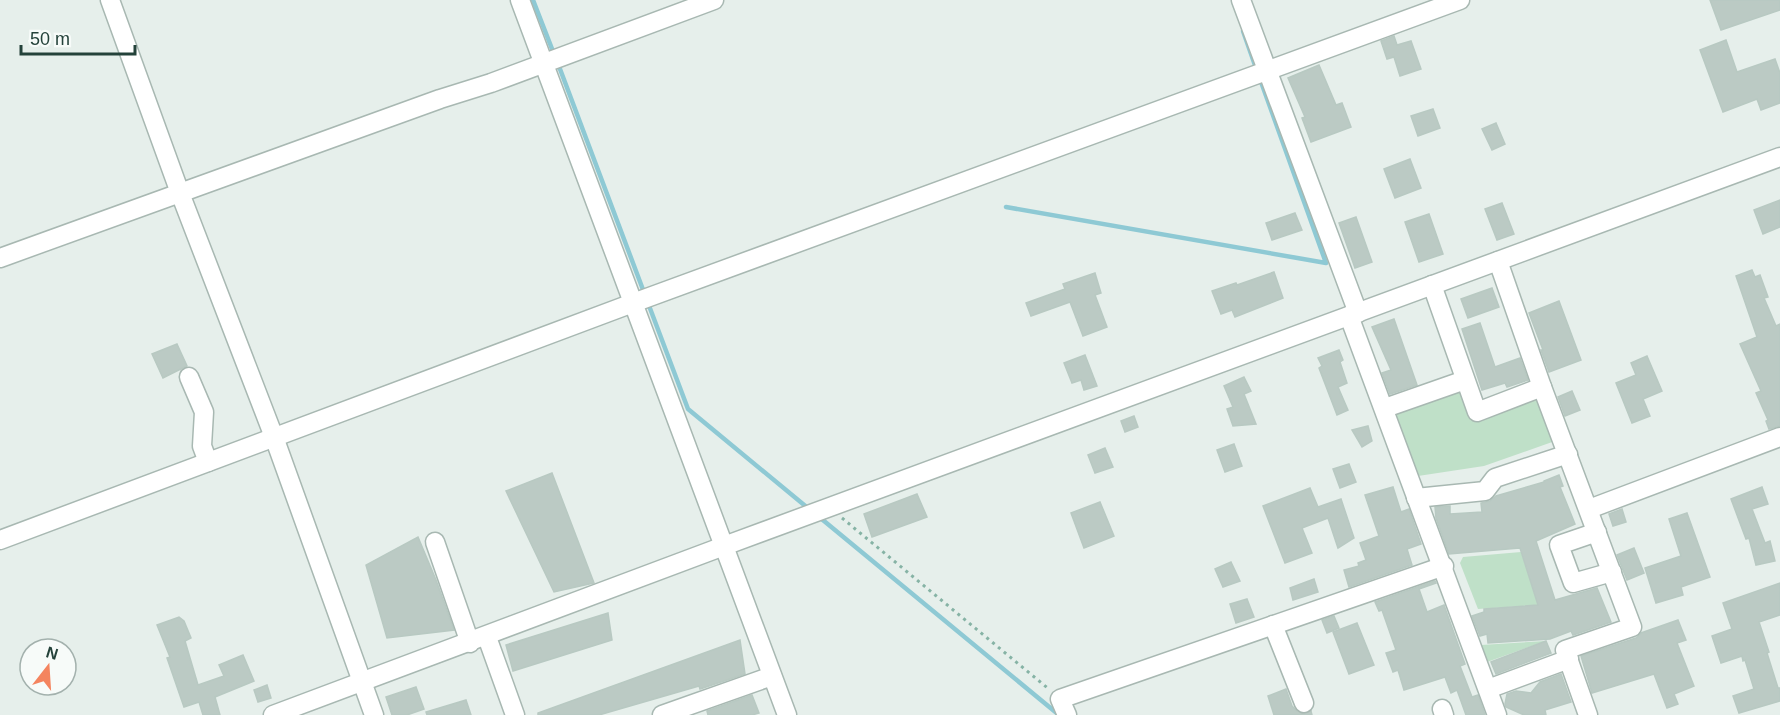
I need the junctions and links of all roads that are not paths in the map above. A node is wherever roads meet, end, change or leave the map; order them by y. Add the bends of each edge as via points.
1 (110, 0) edge
2 (520, 0) edge
3 (714, 0) edge
4 (1241, 0) edge
5 (1460, 0) edge
6 (544, 64) junction
7 (1267, 71) junction
8 (1780, 157) edge
9 (180, 193) junction
10 (0, 258) edge
11 (1498, 261) junction
12 (1432, 285) junction
13 (633, 303) junction
14 (1354, 314) junction
15 (189, 377) dead end
16 (1465, 380) junction
17 (1542, 387) junction
18 (1384, 408) junction
19 (274, 437) junction
20 (1780, 437) edge
21 (1568, 454) junction
22 (208, 462) junction
23 (1416, 498) junction
24 (1589, 509) junction
25 (1597, 532) junction
26 (0, 540) edge
27 (435, 542) dead end
28 (724, 546) junction
29 (1444, 566) junction
30 (1612, 572) junction
31 (1274, 625) junction
32 (479, 640) junction
33 (1569, 659) junction
34 (772, 676) junction
35 (362, 683) junction
36 (1488, 689) junction
37 (1304, 703) dead end
38 (1064, 707) edge
39 (695, 709) edge
40 (273, 715) edge
41 (374, 715) edge
42 (515, 715) edge
43 (662, 715) edge
44 (786, 715) edge
45 (1497, 715) edge
46 (1588, 715) edge

1 - 9 street
2 - 6 street
3 - 6 street
4 - 7 street
5 - 7 street
6 - 9 street
6 - 13 street
7 - 13 street
7 - 14 street
8 - 11 street
9 - 10 street
9 - 19 street
11 - 12 street
11 - 17 street
12 - 14 street
12 - 16 street
13 - 19 street
13 - 28 street
14 - 18 street
14 - 28 street
15 - 22 street via 204,412 202,446
16 - 17 street via 1477,412
16 - 18 street
17 - 21 street
18 - 23 street
19 - 22 street
19 - 35 street
20 - 24 street
21 - 23 street via 1495,478 1485,491
21 - 24 street
22 - 26 street
23 - 29 street
24 - 25 street
25 - 30 street
25 - 30 street via 1559,545 1573,583
27 - 32 street
28 - 32 street
28 - 34 street
29 - 31 street
29 - 36 street
30 - 33 street via 1632,627 1565,650
31 - 37 street
31 - 38 street
32 - 35 street
32 - 42 street
33 - 36 street
33 - 46 street
34 - 39 street
34 - 44 street
35 - 40 street
35 - 41 street
36 - 45 street
39 - 43 street

